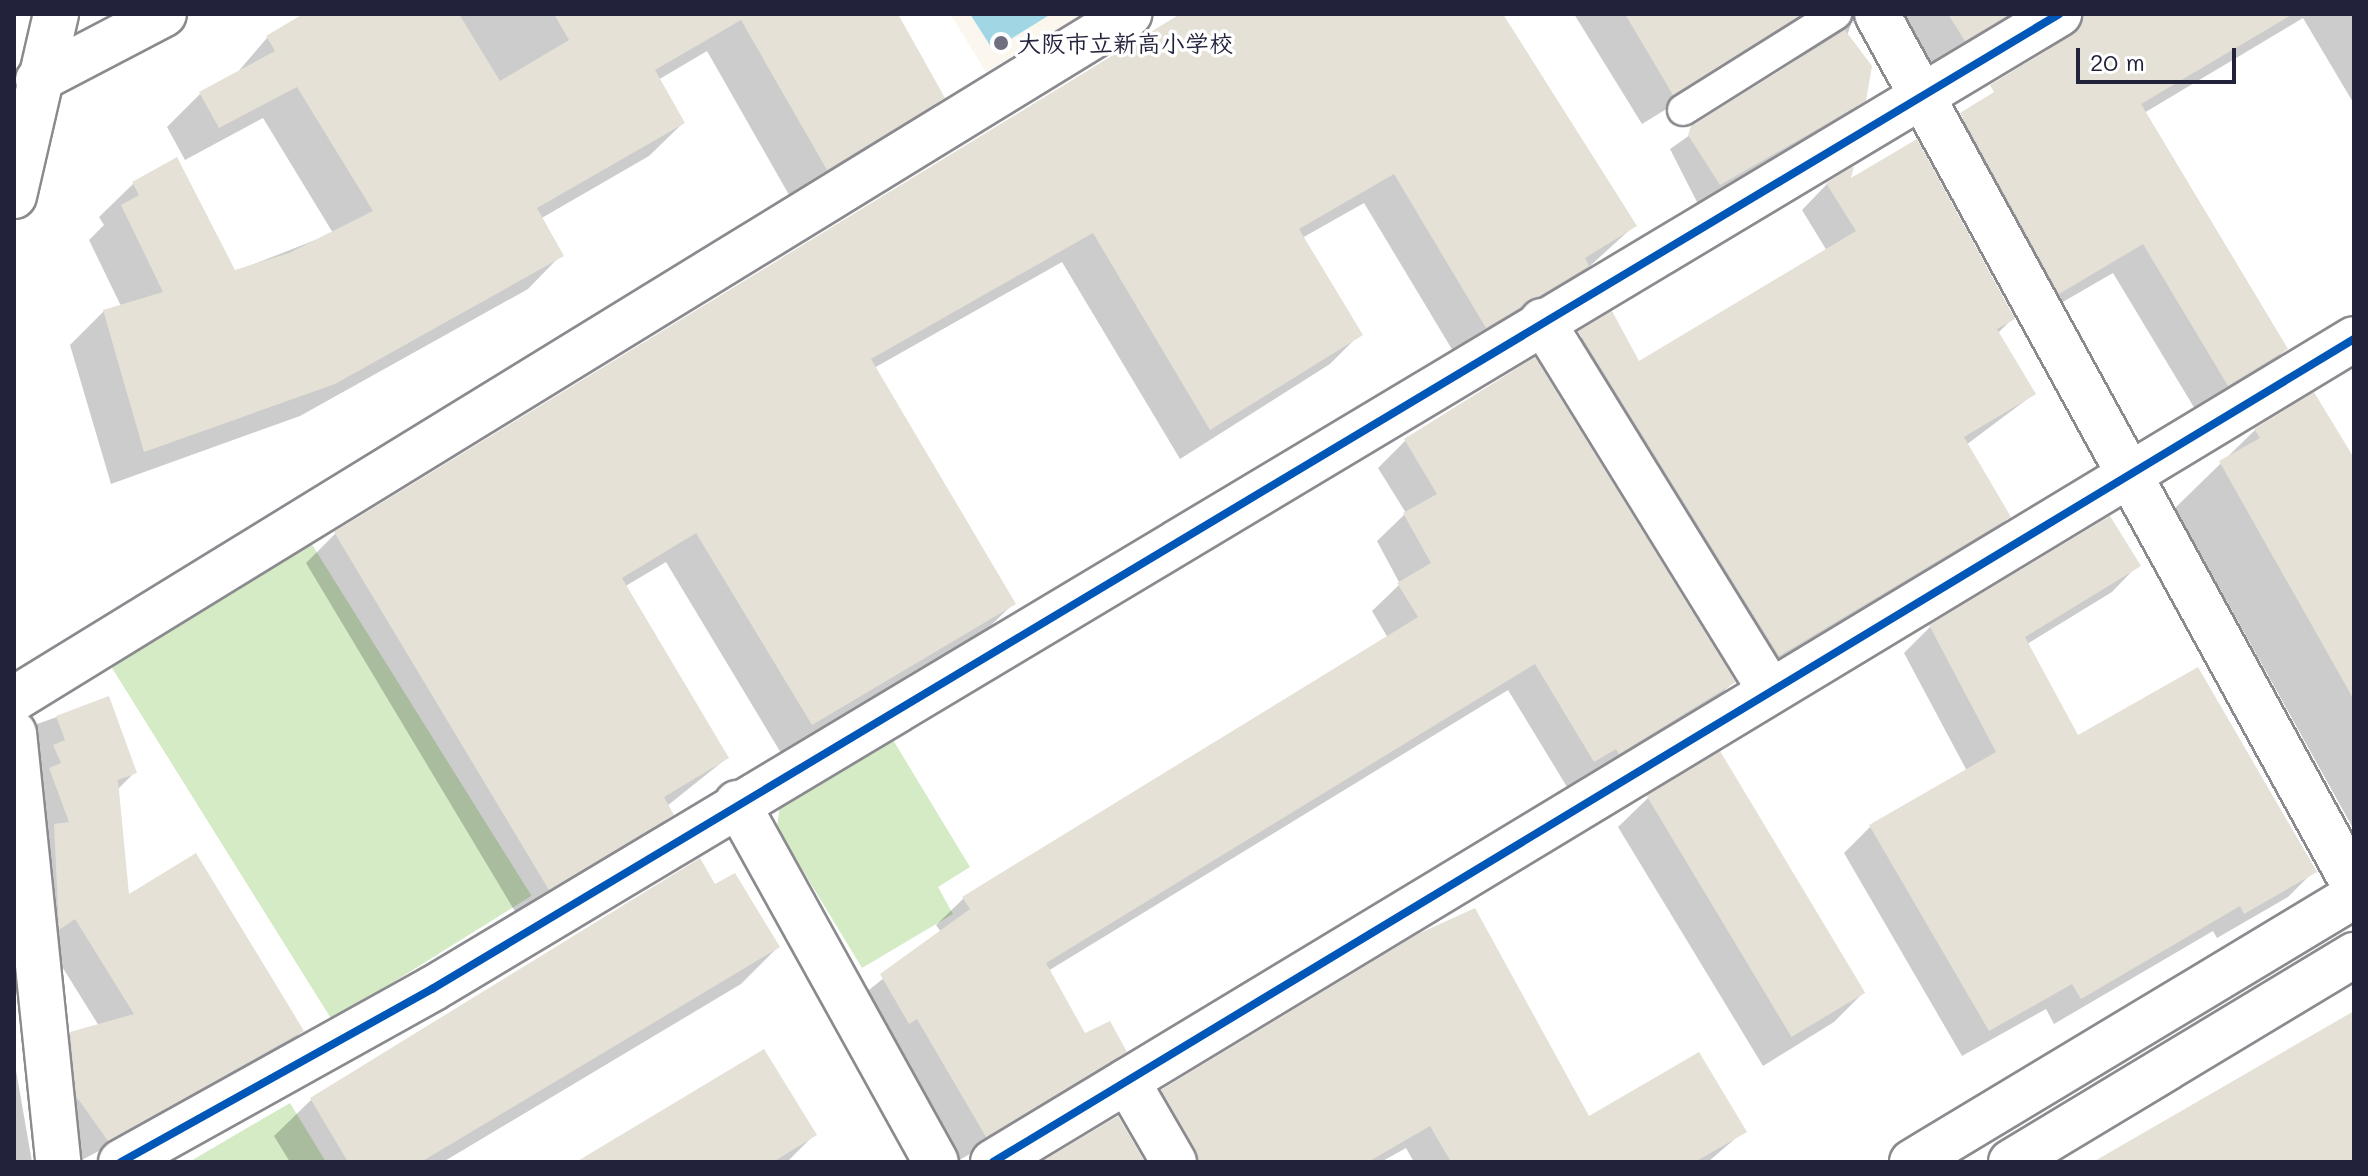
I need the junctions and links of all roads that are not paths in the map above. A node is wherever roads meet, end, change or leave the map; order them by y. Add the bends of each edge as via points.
1 (56, 14) edge
2 (164, 14) edge
3 (1129, 14) edge
4 (1836, 14) edge
5 (1877, 14) edge
6 (2059, 14) edge
7 (38, 80) junction
8 (1926, 93) junction
9 (1683, 110) dead end
10 (14, 196) edge
11 (1542, 321) junction
12 (2354, 339) edge
13 (2124, 475) junction
14 (1770, 690) junction
15 (14, 699) edge
16 (14, 733) edge
17 (737, 803) junction
18 (2354, 885) edge
19 (2354, 896) edge
20 (2354, 955) edge
21 (1127, 1081) junction
22 (58, 1162) edge
23 (121, 1162) edge
24 (936, 1162) edge
25 (993, 1162) edge
26 (1174, 1162) edge
27 (1912, 1162) edge
28 (2011, 1162) edge

1 - 7 street
2 - 7 street
3 - 15 street
4 - 9 lane
5 - 8 street
6 - 8 street
7 - 10 street
8 - 11 street
8 - 13 street
11 - 14 street
11 - 17 street
12 - 13 street
13 - 14 street
13 - 18 street
14 - 21 street
16 - 22 street
17 - 23 street via 432,989
17 - 24 street
19 - 27 street
20 - 28 street
21 - 25 street
21 - 26 street

